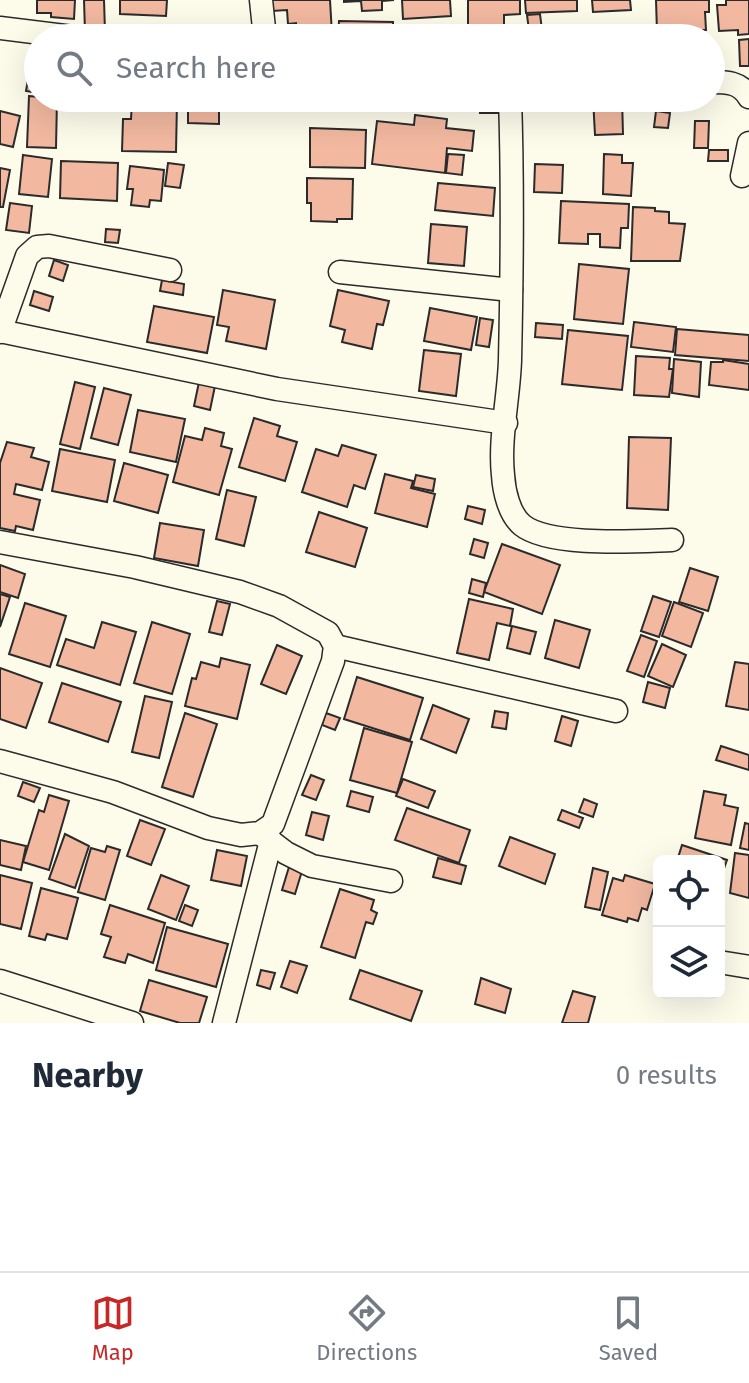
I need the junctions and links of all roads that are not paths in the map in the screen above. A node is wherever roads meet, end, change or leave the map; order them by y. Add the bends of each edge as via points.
1 (261, 0) edge
2 (264, 24) edge
3 (0, 28) edge
4 (24, 31) edge
5 (725, 81) edge
6 (749, 97) edge
7 (510, 112) edge
8 (749, 143) edge
9 (742, 176) dead end
10 (170, 270) dead end
11 (340, 272) dead end
12 (511, 290) junction
13 (0, 332) edge
14 (506, 423) junction
15 (672, 540) dead end
16 (0, 542) edge
17 (335, 646) junction
18 (616, 711) dead end
19 (0, 761) edge
20 (266, 837) junction
21 (391, 881) dead end
22 (725, 963) edge
23 (749, 967) edge
24 (0, 981) edge
25 (132, 1023) edge
26 (224, 1023) edge

1 - 2 street
3 - 4 street
5 - 6 street
7 - 12 street
8 - 9 street
10 - 13 street via 37,247 27,256
11 - 12 street
12 - 14 street
13 - 14 street via 291,391
14 - 15 street via 505,491 522,525 588,542
16 - 17 street via 240,592 328,633
17 - 18 street
17 - 20 street via 296,766
19 - 20 street via 113,792 208,828
20 - 21 street via 312,866
20 - 26 street
22 - 23 street
24 - 25 street

